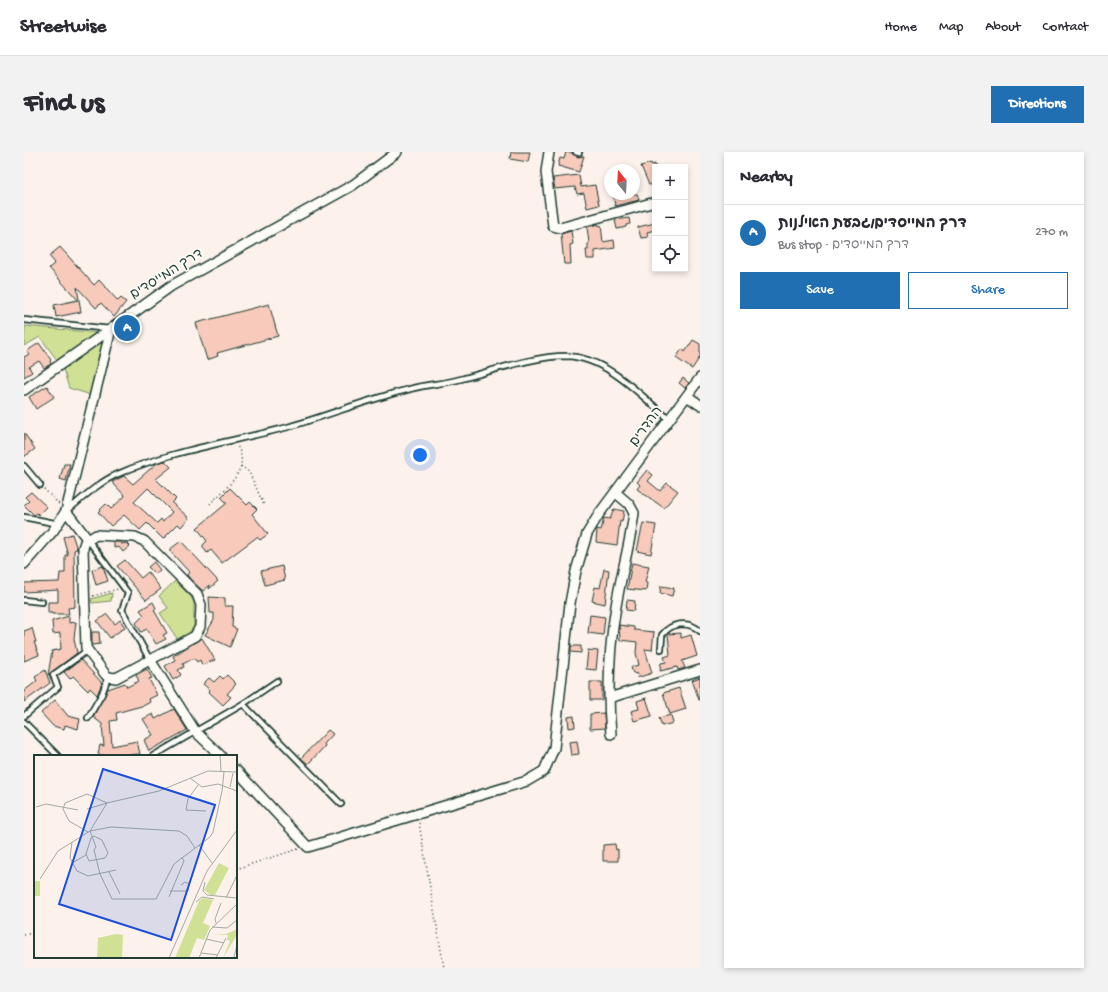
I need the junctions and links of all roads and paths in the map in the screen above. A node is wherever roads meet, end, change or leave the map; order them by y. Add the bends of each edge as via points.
1 (397, 152) edge
2 (549, 152) edge
3 (652, 203) edge
4 (24, 320) edge
5 (111, 329) junction
6 (700, 378) edge
7 (24, 390) edge
8 (688, 396) junction
9 (700, 405) edge
10 (670, 420) junction
11 (231, 440) junction
12 (24, 466) edge
13 (241, 466) junction
14 (40, 485) joint
15 (616, 493) junction
16 (210, 504) dead end
17 (264, 505) dead end
18 (66, 511) junction
19 (24, 517) edge
20 (59, 524) junction
21 (88, 540) junction
22 (24, 564) edge
23 (124, 588) junction
24 (84, 598) junction
25 (24, 600) edge
26 (42, 602) dead end
27 (700, 631) edge
28 (88, 650) junction
29 (661, 650) dead end
30 (150, 660) junction
31 (700, 670) edge
32 (108, 677) junction
33 (276, 681) dead end
34 (609, 698) junction
35 (243, 704) junction
36 (24, 716) edge
37 (88, 718) dead end
38 (24, 722) edge
39 (195, 731) junction
40 (611, 734) dead end
41 (57, 755) edge
42 (155, 755) edge
43 (220, 755) edge
44 (237, 771) edge
45 (341, 804) dead end
46 (418, 813) junction
47 (308, 846) junction
48 (237, 869) edge
49 (34, 932) edge
50 (24, 935) edge
51 (444, 968) edge

1 - 5 street, דרך המייסדים via 353,185 171,286
2 - 3 street via 546,172 553,226 560,228
4 - 5 lane
5 - 7 street, דרך המייסדים
5 - 18 street
6 - 8 street, ההדרים
8 - 9 street
8 - 10 street, ההדרים
10 - 11 lane via 603,367 567,356 506,366 449,382 410,388 288,426
10 - 15 street, ההדרים
11 - 13 path via 240,451
11 - 18 lane via 117,474
12 - 14 lane
13 - 16 path via 238,475
13 - 17 path via 249,472
14 - 18 path
15 - 34 street via 629,504 634,513 616,606 609,663
15 - 46 street, ההדרים via 587,534 576,571 565,634 554,748 544,771 527,781
18 - 20 street
18 - 21 street
19 - 20 lane
20 - 22 street
21 - 23 lane
21 - 24 street via 83,548
21 - 30 street via 96,534 140,538 197,594 201,605 198,632
23 - 24 path
23 - 30 lane via 128,593 122,610
24 - 28 street
25 - 26 lane
27 - 29 lane via 680,623 673,624 662,635
28 - 32 street
28 - 36 lane via 53,675 58,687
30 - 32 street via 123,676
30 - 39 street
31 - 34 street
32 - 37 lane via 102,694
33 - 35 lane
34 - 40 street
35 - 39 lane
35 - 45 lane
38 - 41 lane
39 - 42 lane
39 - 43 street
44 - 47 street
46 - 47 street, ההדרים
46 - 51 path
47 - 48 path
49 - 50 path

